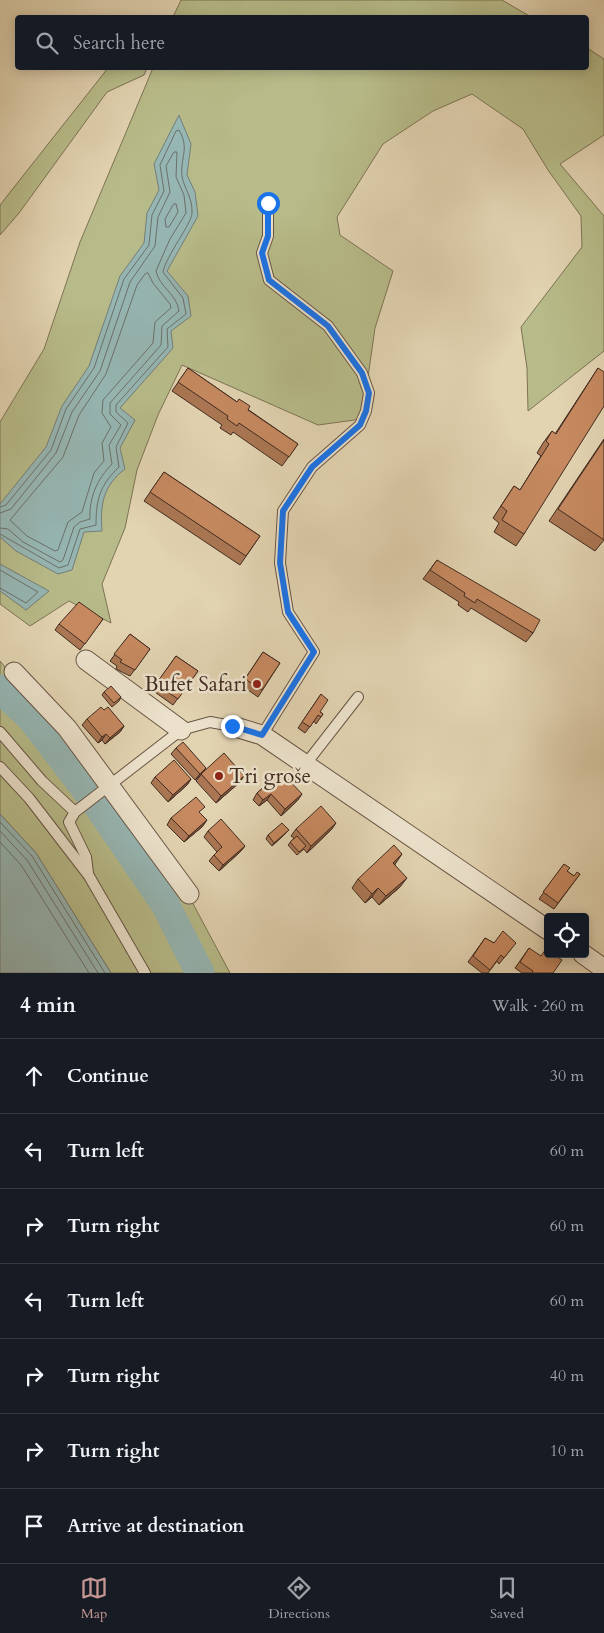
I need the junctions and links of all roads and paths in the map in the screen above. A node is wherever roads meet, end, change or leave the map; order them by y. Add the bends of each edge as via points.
1 (268, 203) dead end
2 (86, 660) dead end
3 (14, 672) dead end
4 (358, 697) dead end
5 (232, 726) joint
6 (180, 730) junction
7 (0, 732) edge
8 (262, 735) junction
9 (306, 765) junction
10 (0, 767) edge
11 (103, 790) junction
12 (74, 812) junction
13 (89, 876) junction
14 (189, 894) dead end
15 (544, 927) edge
16 (589, 958) edge
17 (604, 969) edge
18 (145, 973) edge

1 - 8 lane via 268,236 262,253 269,280 328,326 362,373 369,393 360,425 312,467 283,511 280,563 288,612 314,652
2 - 6 street
3 - 11 street via 67,728
4 - 9 lane
5 - 6 lane via 210,722
5 - 8 street
6 - 11 lane
7 - 12 lane
8 - 9 street
9 - 15 street
10 - 13 lane via 29,798
11 - 12 lane
11 - 14 street
12 - 13 lane via 69,822 86,857
13 - 18 lane
16 - 17 street

